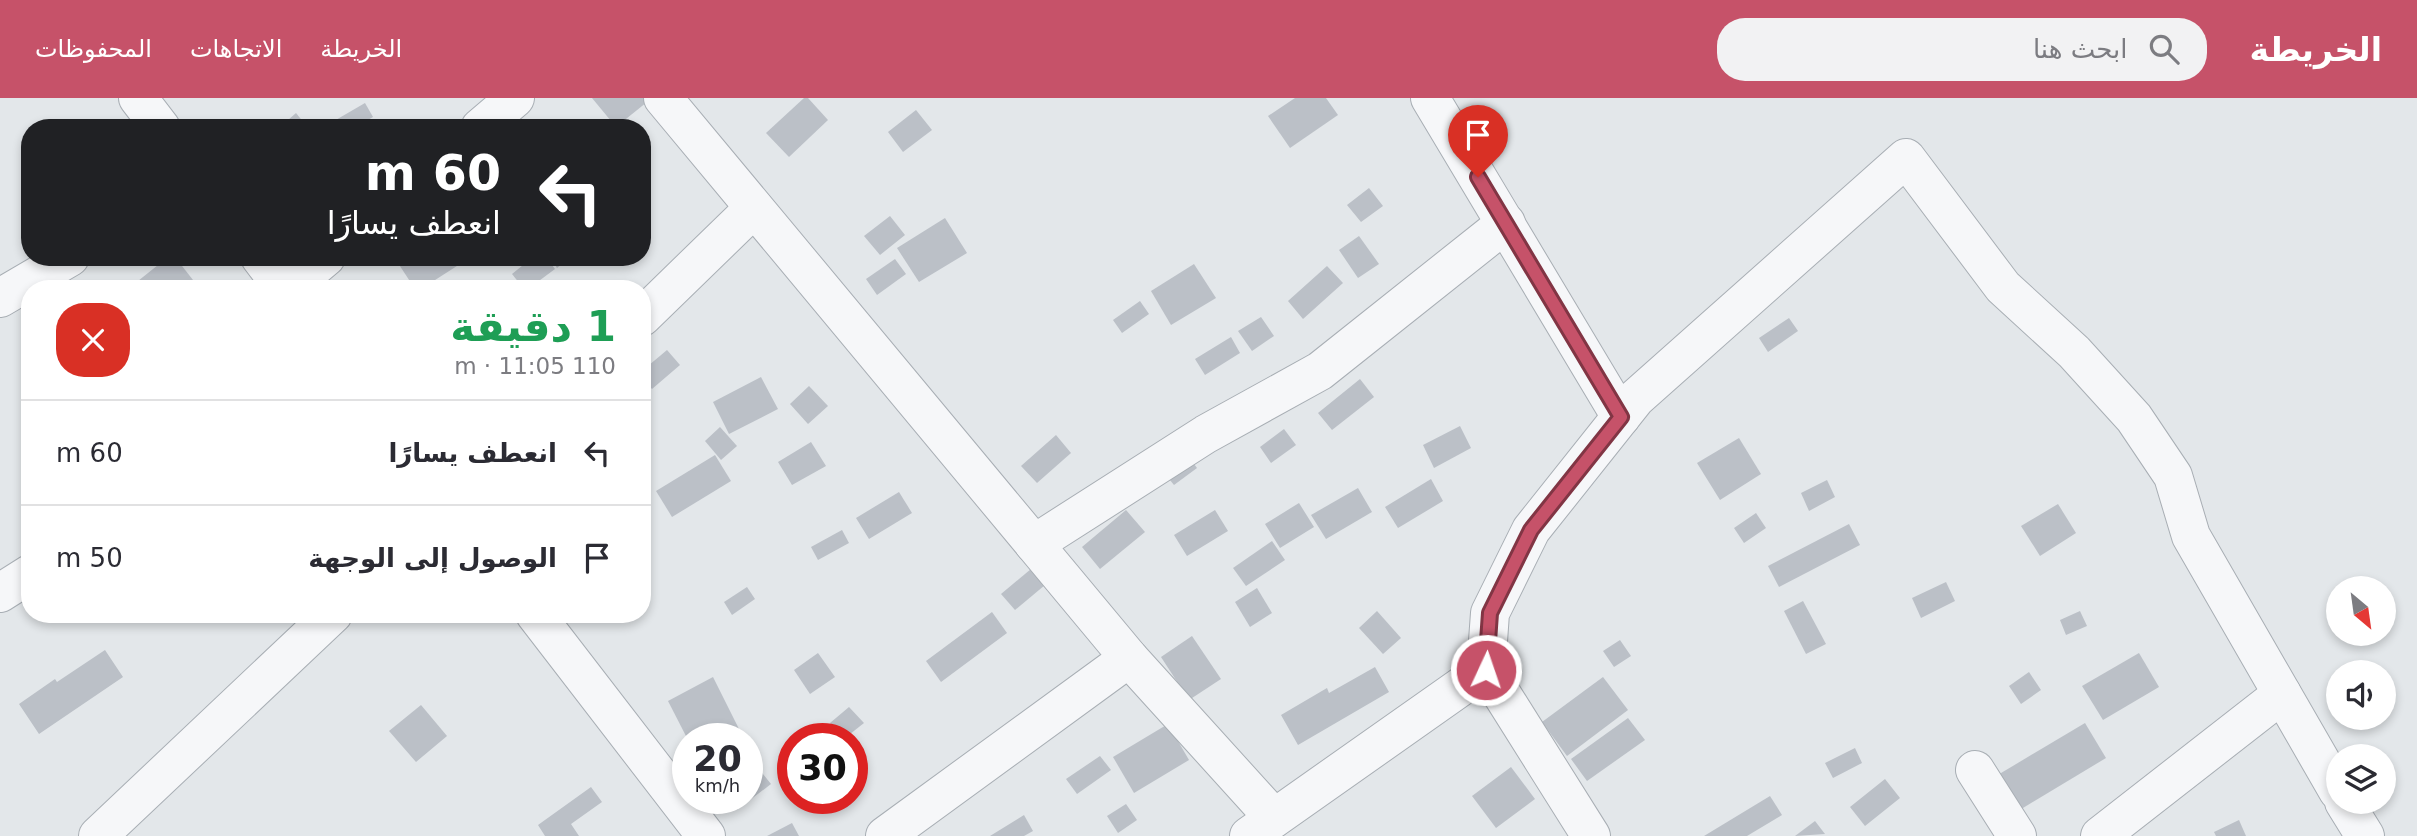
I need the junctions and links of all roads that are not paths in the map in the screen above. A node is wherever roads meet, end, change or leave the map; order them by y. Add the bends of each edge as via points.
1 (138, 98) edge
2 (515, 98) edge
3 (663, 98) edge
4 (1430, 98) edge
5 (154, 119) edge
6 (490, 119) edge
7 (754, 208) junction
8 (1506, 223) junction
9 (55, 266) edge
10 (267, 266) edge
11 (315, 266) edge
12 (31, 280) edge
13 (279, 280) edge
14 (297, 280) edge
15 (21, 286) edge
16 (0, 298) edge
17 (651, 308) edge
18 (1621, 417) junction
19 (1034, 544) junction
20 (21, 580) edge
21 (0, 593) edge
22 (323, 623) edge
23 (541, 623) edge
24 (1129, 658) junction
25 (1486, 670) junction
26 (2281, 694) junction
27 (1975, 770) dead end
28 (2326, 771) edge
29 (2351, 814) edge
30 (1261, 827) edge
31 (98, 836) edge
32 (706, 836) edge
33 (885, 836) edge
34 (1591, 836) edge
35 (2017, 836) edge
36 (2100, 836) edge
37 (2365, 836) edge

1 - 5 street
2 - 6 street
3 - 7 street
4 - 8 street
7 - 17 street
7 - 19 street
8 - 18 street
8 - 19 street via 1320,371 1206,434
9 - 12 street
10 - 13 street
11 - 14 street
15 - 16 street
18 - 25 street via 1531,530 1490,613
18 - 26 street via 1636,398 1906,159 2003,286 2074,352 2134,418 2173,476 2191,536
19 - 24 street
20 - 21 street
22 - 31 street
23 - 32 street
24 - 30 street
24 - 33 street
25 - 30 street
25 - 34 street
26 - 28 street
26 - 36 street
27 - 35 street
29 - 37 street

